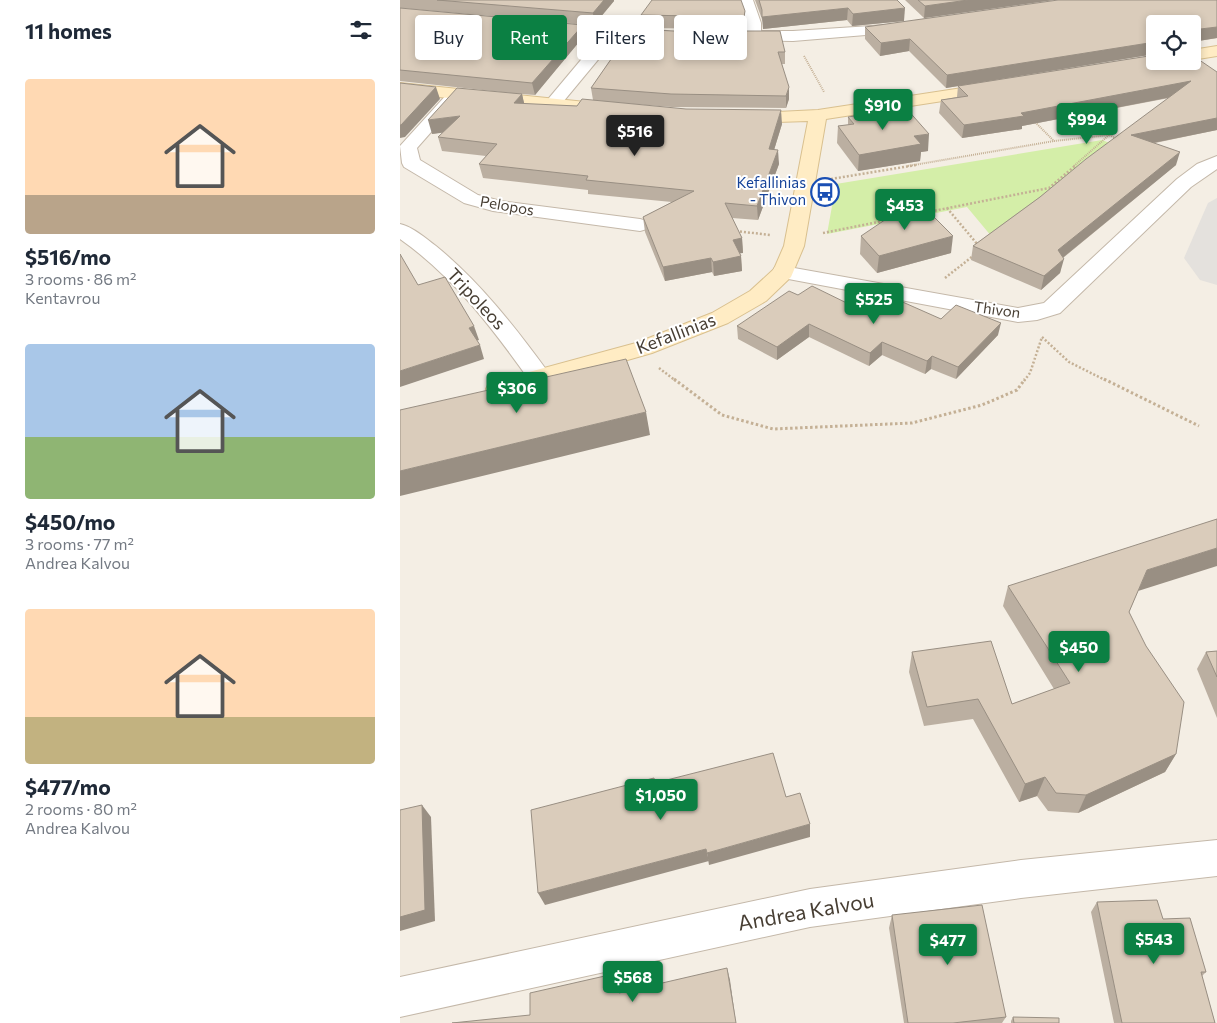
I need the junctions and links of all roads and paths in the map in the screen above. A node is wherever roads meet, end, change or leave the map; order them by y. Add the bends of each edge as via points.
1 (746, 0) edge
2 (914, 19) edge
3 (747, 35) edge
4 (753, 35) junction
5 (793, 36) junction
6 (1217, 50) edge
7 (1201, 53) edge
8 (589, 60) edge
9 (1008, 86) edge
10 (400, 88) edge
11 (456, 94) junction
12 (552, 104) junction
13 (630, 112) edge
14 (826, 114) junction
15 (727, 117) edge
16 (1108, 136) junction
17 (1126, 142) edge
18 (1217, 162) edge
19 (806, 184) junction
20 (947, 208) junction
21 (919, 214) edge
22 (890, 219) edge
23 (640, 225) dead end
24 (730, 230) edge
25 (404, 237) edge
26 (796, 238) junction
27 (982, 250) edge
28 (974, 256) edge
29 (783, 272) junction
30 (920, 297) junction
31 (1018, 315) junction
32 (1042, 337) junction
33 (644, 348) junction
34 (540, 378) junction
35 (477, 395) edge
36 (1199, 426) dead end
37 (1217, 858) edge
38 (400, 997) edge

1 - 4 street via 754,23
2 - 5 street via 871,32
3 - 4 street
4 - 5 street
5 - 14 path
6 - 7 street
8 - 12 street
9 - 14 street
10 - 11 street
11 - 12 street
11 - 23 street, Pelopos via 408,147 411,163 471,199 500,207
12 - 13 street
14 - 15 street
14 - 19 street, Kefallinias
16 - 17 path
16 - 19 path via 1054,140
16 - 20 path via 1049,188
18 - 31 street, Thivon via 1184,183 1052,308
19 - 26 street, Kefallinias
20 - 21 path
20 - 27 path
22 - 26 path
24 - 26 path
25 - 34 street, Tripoleos via 457,276 498,320
26 - 29 street, Kefallinias
28 - 30 path
29 - 30 street, Thivon
29 - 33 street, Kefallinias via 758,296 720,318
30 - 31 street, Thivon
31 - 32 path
32 - 33 path via 1030,373 1017,390 982,405 912,422 773,428 722,415 661,370
32 - 36 path via 1069,362
33 - 34 street, Kefallinias
34 - 35 street, Kefallinias
37 - 38 street, Andrea Kalvou via 1021,879 810,908

